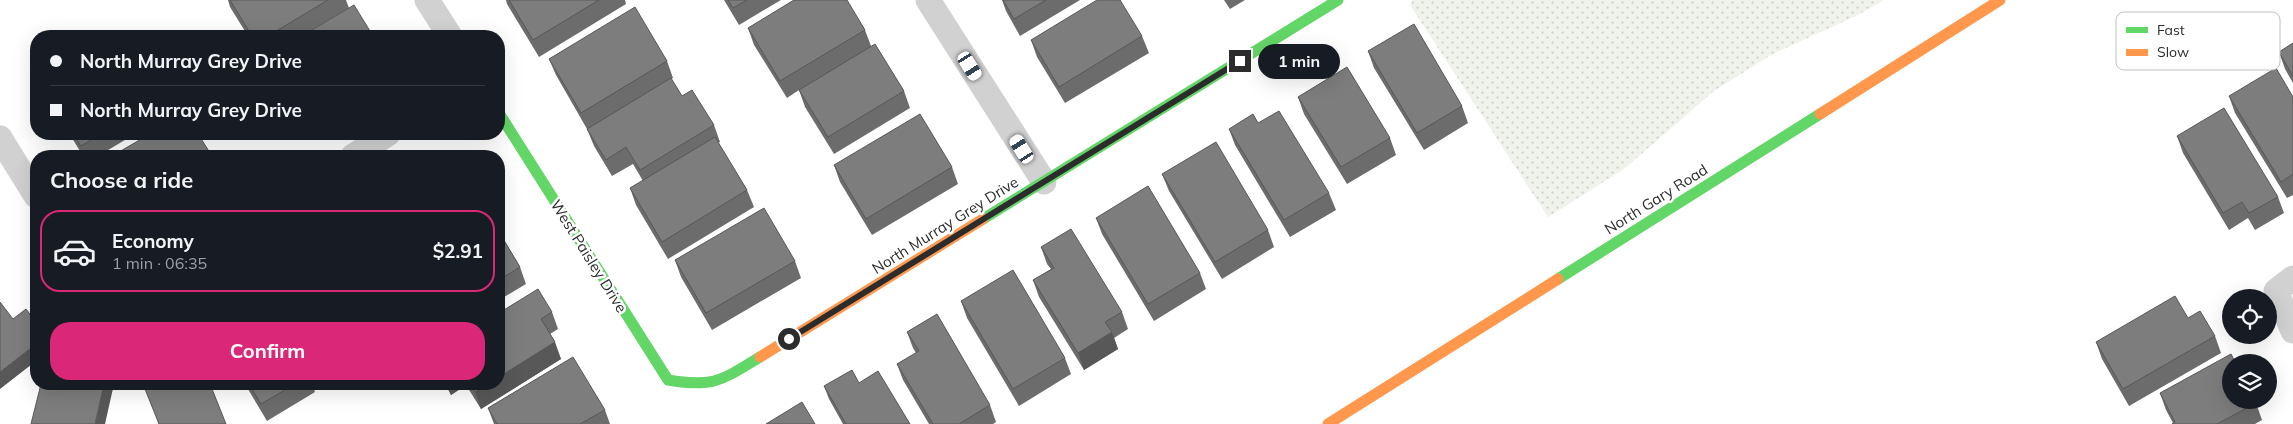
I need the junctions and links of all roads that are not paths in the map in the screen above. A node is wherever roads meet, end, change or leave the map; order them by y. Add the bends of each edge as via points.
1 (426, 0) edge
2 (928, 0) edge
3 (1338, 0) edge
4 (2000, 0) edge
5 (446, 30) edge
6 (505, 123) edge
7 (0, 138) edge
8 (378, 140) edge
9 (363, 150) edge
10 (1044, 182) junction
11 (30, 186) edge
12 (2285, 285) edge
13 (2293, 331) edge
14 (690, 384) joint
15 (1328, 424) edge

1 - 5 street
2 - 10 street
3 - 10 street, North Murray Grey Drive
4 - 15 street, North Gary Road
6 - 14 street, West Paisley Drive via 668,380
7 - 11 street
8 - 9 street
10 - 14 street, North Murray Grey Drive via 721,381
12 - 13 street

